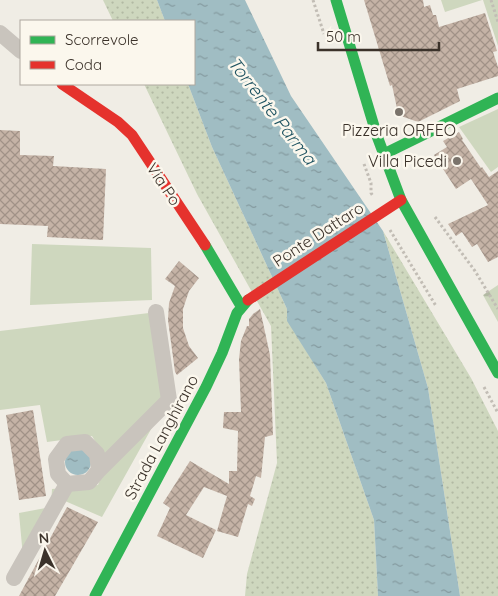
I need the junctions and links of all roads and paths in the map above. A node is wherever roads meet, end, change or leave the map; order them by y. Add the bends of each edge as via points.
1 (336, 0) edge
2 (491, 0) edge
3 (498, 22) edge
4 (0, 33) edge
5 (20, 50) edge
6 (63, 85) edge
7 (498, 98) edge
8 (384, 154) junction
9 (401, 200) junction
10 (254, 295) joint
11 (241, 306) junction
12 (156, 312) dead end
13 (498, 373) edge
14 (99, 470) junction
15 (67, 484) junction
16 (14, 578) dead end
17 (95, 596) edge

1 - 8 street
2 - 3 path
4 - 5 street
6 - 11 street, Via Po via 132,135 216,262
7 - 8 street
8 - 9 street
9 - 10 street, Ponte Dattaro
9 - 13 street
10 - 11 street, Strada Langhirano
11 - 17 street, Strada Langhirano via 206,387
12 - 14 street via 169,400
14 - 15 street via 89,482
14 - 15 street via 98,454 86,442 67,444 56,459 58,474
15 - 16 street

